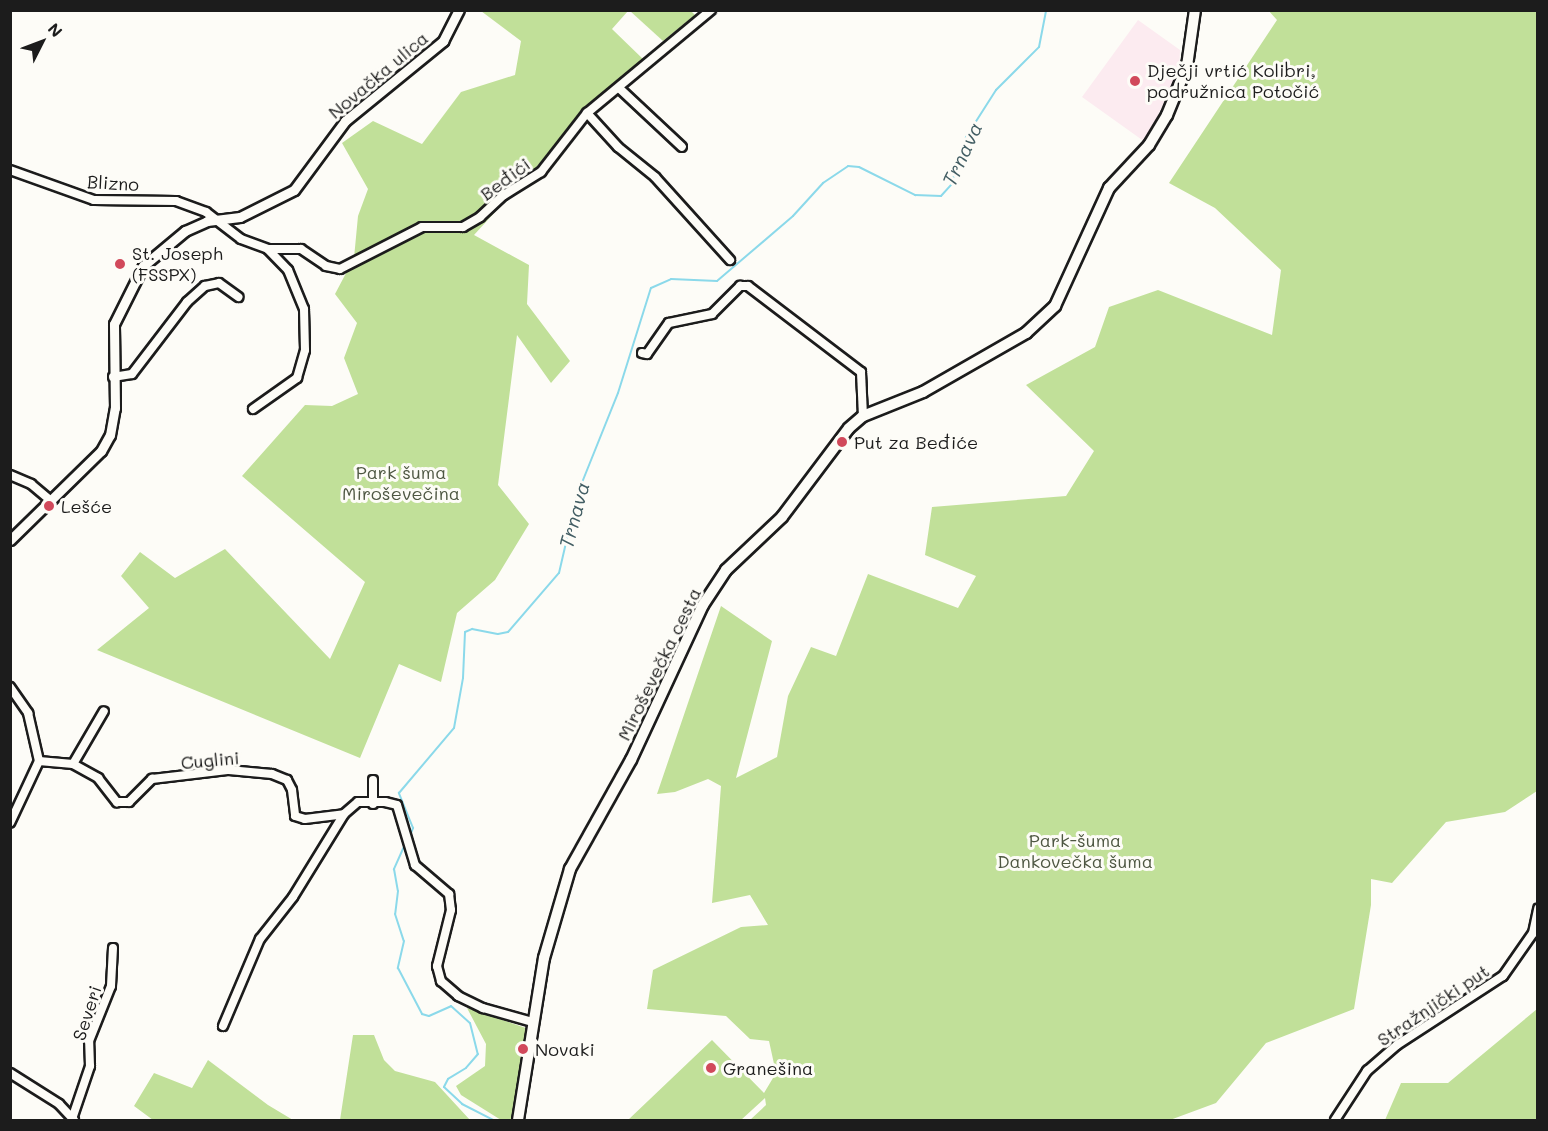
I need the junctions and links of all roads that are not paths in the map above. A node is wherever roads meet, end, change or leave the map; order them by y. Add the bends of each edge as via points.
1 (459, 10) edge
2 (711, 10) edge
3 (1195, 10) edge
4 (619, 88) junction
5 (587, 113) junction
6 (682, 147) dead end
7 (10, 170) edge
8 (215, 219) junction
9 (268, 249) junction
10 (730, 260) dead end
11 (238, 297) dead end
12 (642, 353) dead end
13 (113, 377) junction
14 (253, 409) dead end
15 (863, 416) junction
16 (10, 475) edge
17 (51, 501) junction
18 (10, 540) edge
19 (10, 687) edge
20 (104, 711) dead end
21 (39, 761) junction
22 (73, 765) junction
23 (373, 780) dead end
24 (373, 804) junction
25 (344, 814) junction
26 (10, 823) edge
27 (1538, 909) edge
28 (113, 948) dead end
29 (532, 1022) junction
30 (223, 1026) dead end
31 (10, 1073) edge
32 (73, 1120) edge
33 (518, 1120) edge
34 (1335, 1120) edge

1 - 8 street, Novačka ulica via 443,41 351,115 294,190 240,217
2 - 4 street, Beđići
3 - 15 main road, Miroševečka cesta via 1187,66 1167,115 1149,145 1109,188 1055,306 1026,333 967,368
4 - 5 street, Beđići
4 - 6 street
5 - 9 street, Beđići via 541,172 504,195 470,225 422,227 340,269 326,266 301,249
5 - 10 street via 668,191
7 - 8 street, Blizno via 70,194 104,200 176,201
8 - 9 street, Blizno via 241,239
8 - 13 street, Novačka ulica via 185,231 153,255 137,275 114,324
9 - 14 street via 295,285 307,333 303,366 297,378
11 - 13 street via 219,283 205,286 187,302 132,374
12 - 15 street via 647,354 669,323 712,314 740,286 748,286 861,372
13 - 17 street, Novačka ulica via 115,408 110,435 101,451
15 - 29 main road, Miroševečka cesta via 830,451 782,517 726,570 703,605 631,760 570,869 544,958
16 - 17 street via 31,484
17 - 18 street, Novačka ulica
19 - 21 street via 28,712
20 - 22 street
21 - 22 street, Cuglini
21 - 26 street
22 - 25 street, Cuglini via 98,778 117,802 129,802 152,779 239,770 286,780 292,790 295,816 305,819
23 - 24 street
24 - 25 street, Cuglini via 358,802
24 - 29 street via 397,805 415,865 448,894 451,910 437,966 441,981 458,996 483,1008
25 - 30 street via 293,897 260,939
27 - 34 street, Stražnjički put via 1533,933 1503,976 1487,990 1424,1027 1367,1071
28 - 32 street, Severi via 111,986 89,1041 90,1066
29 - 33 main road, Miroševečka cesta
31 - 32 street via 59,1104

